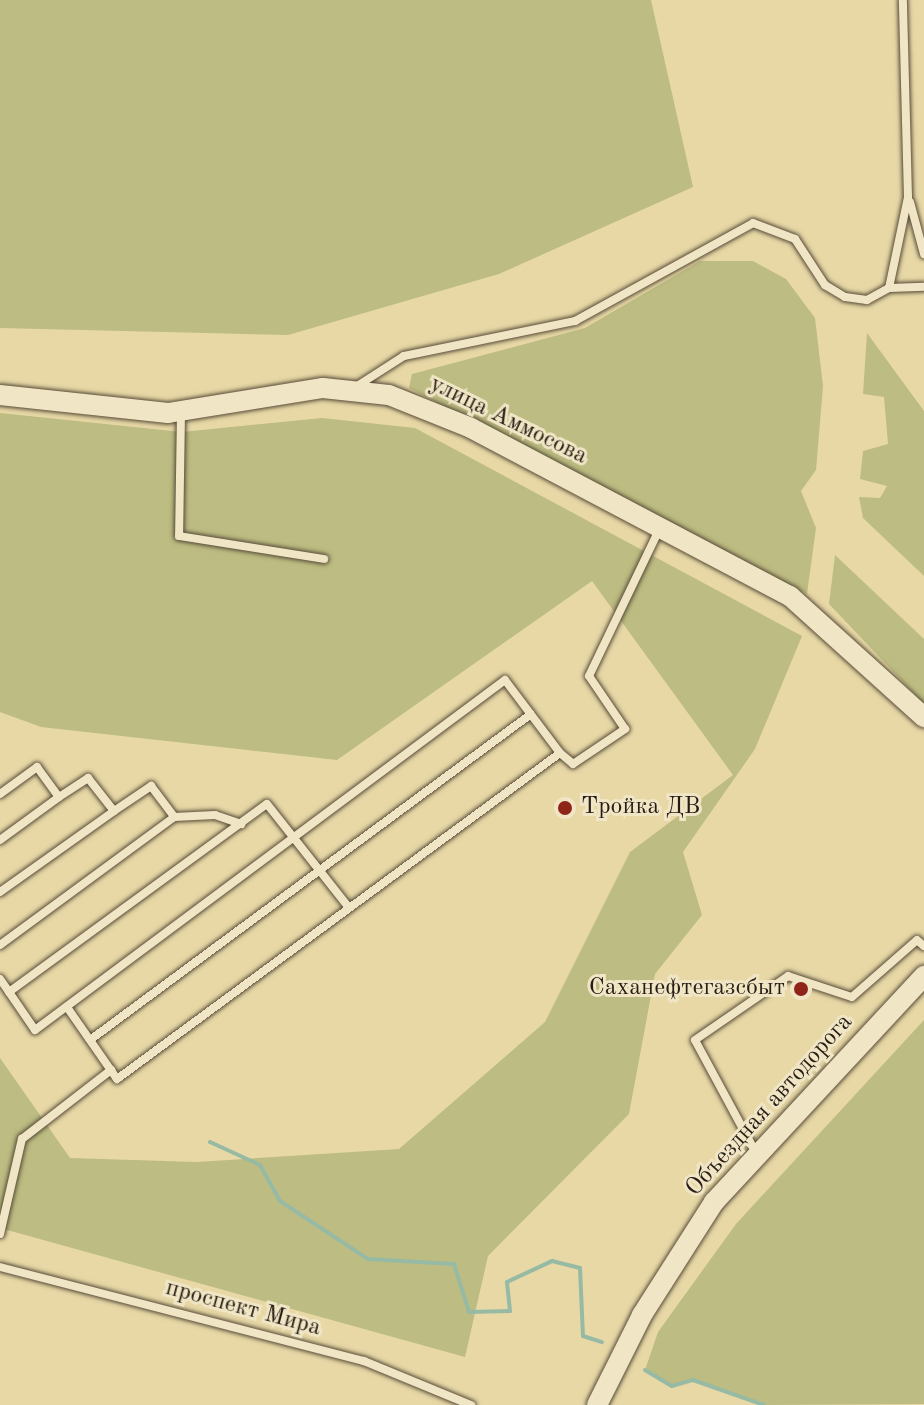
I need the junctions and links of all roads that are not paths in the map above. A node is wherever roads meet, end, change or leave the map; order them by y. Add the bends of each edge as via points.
1 (903, 0) edge
2 (908, 197) junction
3 (924, 254) edge
4 (924, 287) edge
5 (889, 288) junction
6 (353, 389) junction
7 (0, 395) edge
8 (181, 412) junction
9 (660, 527) junction
10 (324, 559) dead end
11 (531, 714) junction
12 (924, 717) edge
13 (560, 753) junction
14 (0, 794) edge
15 (59, 797) junction
16 (114, 811) junction
17 (174, 817) junction
18 (241, 824) junction
19 (295, 839) junction
20 (0, 840) edge
21 (320, 870) junction
22 (0, 892) edge
23 (349, 908) junction
24 (0, 945) edge
25 (924, 946) edge
26 (924, 976) edge
27 (0, 979) edge
28 (9, 992) junction
29 (67, 1007) junction
30 (90, 1040) junction
31 (111, 1070) junction
32 (756, 1153) junction
33 (0, 1234) edge
34 (0, 1267) edge
35 (471, 1405) edge
36 (597, 1405) edge

1 - 2 lane
2 - 3 lane
2 - 5 lane
4 - 5 lane
5 - 6 lane via 867,300 845,297 825,285 795,239 753,223 575,321 404,356
6 - 8 street, улица Аммосова
6 - 9 street, улица Аммосова via 471,428
7 - 8 street, улица Аммосова
8 - 10 lane via 179,536
9 - 12 street, улица Аммосова via 790,596
9 - 13 lane via 589,676 625,729 573,764
11 - 13 lane
11 - 19 lane via 505,680
11 - 21 lane
13 - 23 lane
14 - 15 lane via 37,767
15 - 16 lane via 88,778
15 - 20 lane
16 - 17 lane via 151,786
16 - 22 lane
17 - 18 lane via 215,815
17 - 24 lane
18 - 19 lane via 267,804
18 - 28 lane
19 - 21 lane
19 - 29 lane
21 - 23 lane
21 - 30 lane
23 - 31 lane via 117,1079
25 - 32 lane via 917,940 852,997 788,976 695,1040
26 - 32 street, Объездная автодорога
27 - 28 lane
28 - 29 lane via 35,1030
29 - 30 lane
30 - 31 lane
31 - 33 lane via 22,1139
32 - 36 street, Объездная автодорога via 714,1202 650,1302
34 - 35 lane, проспект Мира via 364,1361

